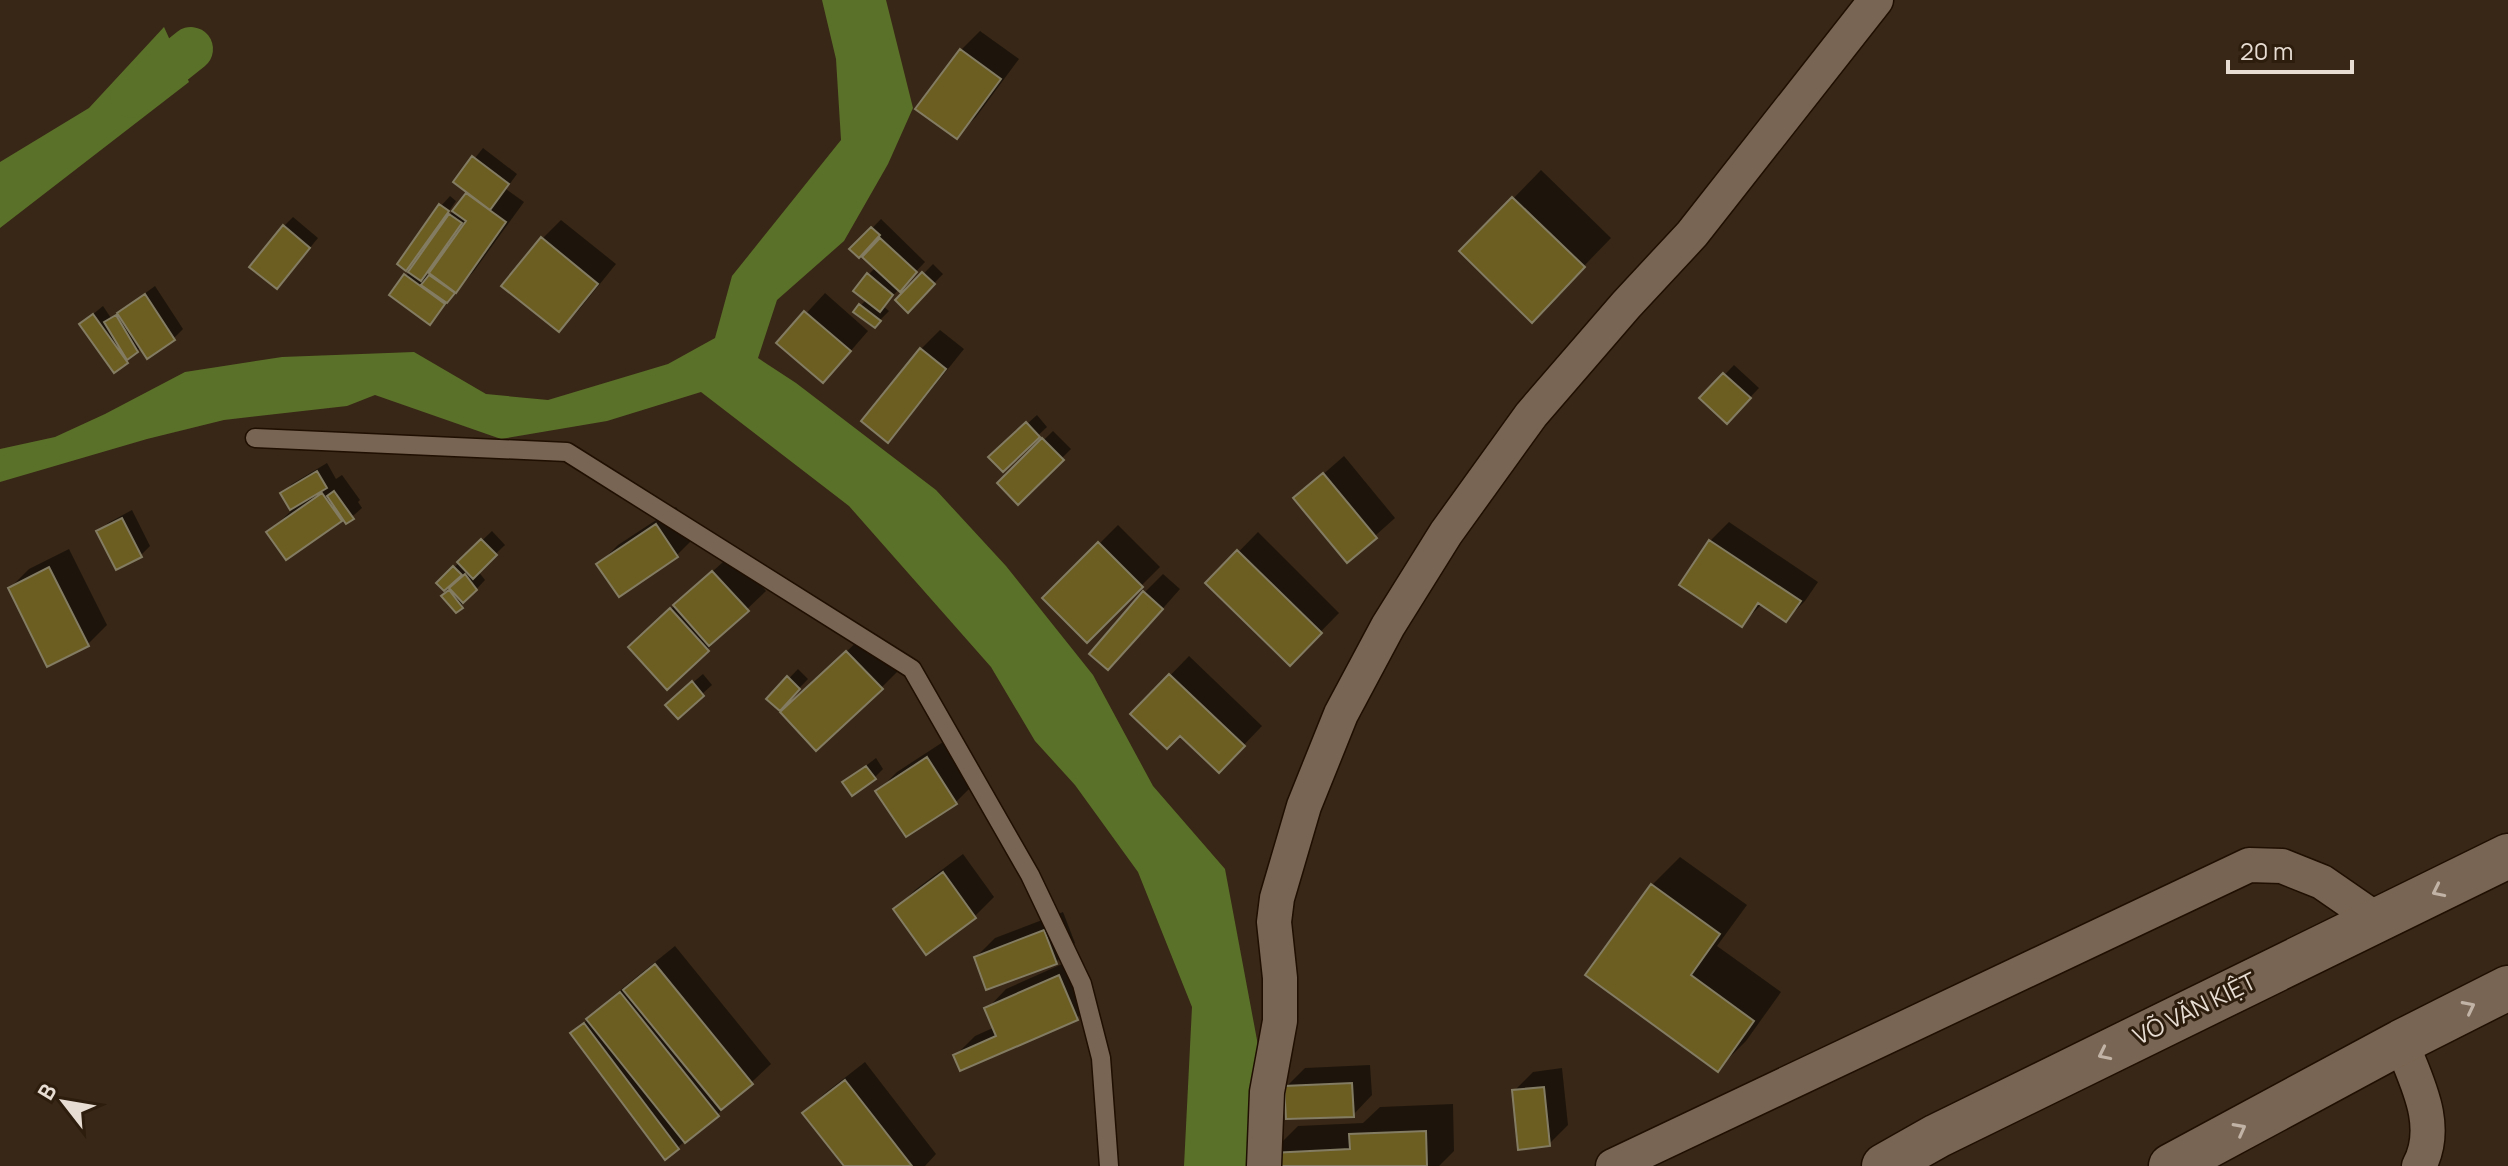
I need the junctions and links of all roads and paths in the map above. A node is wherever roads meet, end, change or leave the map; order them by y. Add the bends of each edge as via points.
1 (1876, 0) edge
2 (255, 438) dead end
3 (2508, 856) edge
4 (2377, 920) junction
5 (2508, 988) edge
6 (2401, 1042) junction
7 (1109, 1166) edge
8 (1264, 1166) edge
9 (1613, 1166) edge
10 (1884, 1166) edge
11 (2171, 1166) edge
12 (2419, 1166) edge

1 - 8 street via 1692,234 1531,415 1446,533 1348,701 1304,806 1277,898 1281,1011 1267,1092
2 - 7 lane via 567,452 912,669 1030,875 1082,984 1101,1058
3 -> 4 main road, VÕ VĂN KIỆT
4 - 9 street via 2322,882 2282,866 2249,865
4 -> 10 main road, VÕ VĂN KIỆT
6 -> 5 main road
11 -> 6 main road
6 - 12 street via 2427,1112 2429,1136

